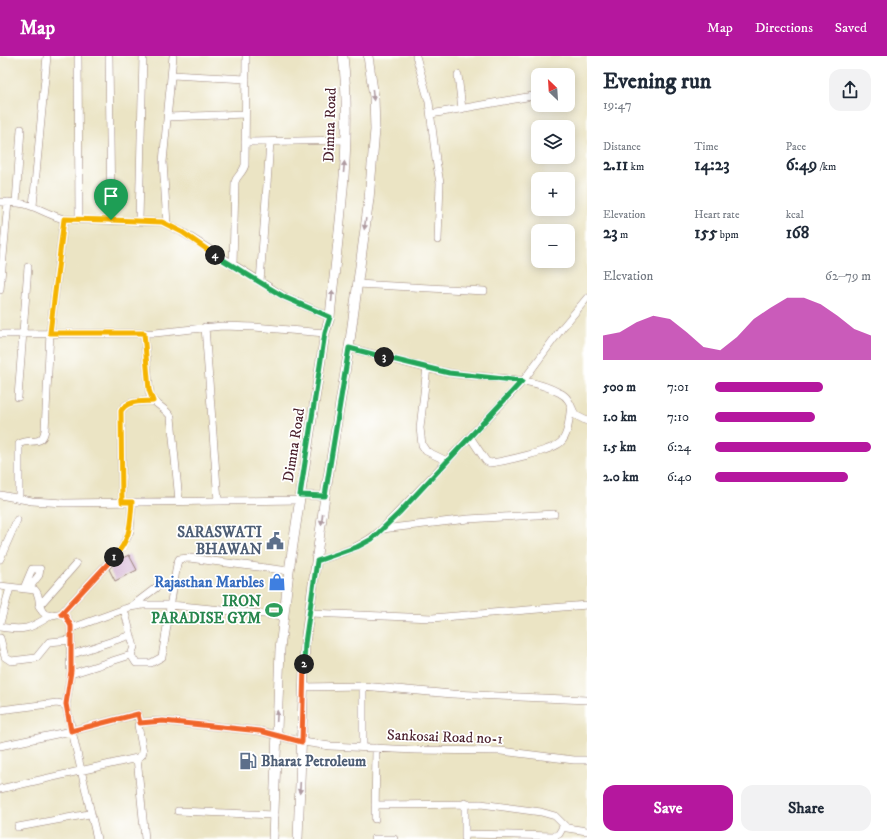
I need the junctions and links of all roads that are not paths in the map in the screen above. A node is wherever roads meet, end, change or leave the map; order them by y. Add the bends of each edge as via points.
1 (47, 56) edge
2 (78, 56) edge
3 (109, 56) edge
4 (143, 56) edge
5 (173, 56) edge
6 (246, 56) edge
7 (343, 56) edge
8 (368, 56) edge
9 (416, 56) edge
10 (172, 75) junction
11 (458, 75) dead end
12 (246, 79) junction
13 (531, 96) edge
14 (462, 108) junction
15 (245, 114) junction
16 (431, 114) junction
17 (168, 118) junction
18 (21, 129) dead end
19 (346, 140) junction
20 (245, 142) junction
21 (270, 142) junction
22 (0, 202) edge
23 (8, 202) junction
24 (16, 203) junction
25 (33, 206) junction
26 (64, 219) junction
27 (79, 219) junction
28 (111, 220) junction
29 (139, 220) junction
30 (166, 224) junction
31 (438, 240) dead end
32 (233, 266) junction
33 (28, 268) dead end
34 (260, 282) junction
35 (356, 284) junction
36 (0, 290) edge
37 (484, 291) dead end
38 (587, 298) edge
39 (330, 317) junction
40 (206, 328) junction
41 (50, 333) junction
42 (144, 333) junction
43 (325, 333) junction
44 (0, 334) edge
45 (24, 334) junction
46 (349, 348) junction
47 (426, 367) junction
48 (522, 381) junction
49 (18, 397) dead end
50 (153, 401) junction
51 (571, 406) junction
52 (587, 421) edge
53 (470, 437) junction
54 (447, 461) junction
55 (0, 495) edge
56 (325, 496) junction
57 (300, 497) junction
58 (19, 498) junction
59 (218, 501) junction
60 (122, 502) junction
61 (132, 502) junction
62 (179, 502) junction
63 (554, 514) dead end
64 (17, 520) dead end
65 (382, 530) junction
66 (0, 559) edge
67 (317, 561) junction
68 (76, 564) dead end
69 (289, 571) junction
70 (0, 586) edge
71 (157, 587) dead end
72 (10, 588) junction
73 (171, 604) junction
74 (587, 605) edge
75 (39, 606) junction
76 (127, 608) junction
77 (310, 613) junction
78 (61, 614) junction
79 (50, 616) junction
80 (284, 616) junction
81 (0, 623) edge
82 (71, 626) junction
83 (0, 627) edge
84 (131, 635) junction
85 (0, 638) edge
86 (70, 640) junction
87 (70, 655) junction
88 (130, 655) junction
89 (71, 671) junction
90 (363, 686) junction
91 (303, 687) junction
92 (587, 700) edge
93 (66, 704) junction
94 (0, 710) edge
95 (140, 723) junction
96 (71, 731) junction
97 (276, 734) junction
98 (302, 742) junction
99 (0, 746) edge
100 (363, 747) junction
101 (376, 748) junction
102 (137, 758) junction
103 (587, 760) edge
104 (82, 771) junction
105 (0, 789) edge
106 (465, 803) junction
107 (375, 805) junction
108 (178, 811) dead end
109 (90, 814) junction
110 (275, 815) junction
111 (375, 819) dead end
112 (564, 825) junction
113 (18, 827) dead end
114 (587, 831) edge
115 (465, 837) edge
116 (97, 839) edge
117 (145, 839) edge
118 (273, 839) edge
119 (298, 839) edge
120 (374, 839) edge
121 (394, 839) edge

1 - 25 street
2 - 27 street
3 - 28 street
4 - 29 street
5 - 10 street
6 - 12 street
7 - 19 street, Dimna Road
8 -> 35 street via 374,97 375,130 369,199
9 - 16 street
10 - 12 street
10 - 17 street
11 - 14 street
12 - 15 street
13 - 14 street
14 - 16 street
15 - 17 street
15 - 20 street
16 - 31 street via 440,183
17 - 30 street via 163,162
18 - 24 street
19 - 21 street
39 -> 19 street, Dimna Road
20 - 21 street
20 - 32 street via 244,171 234,182
21 - 34 street
22 - 23 street
23 - 24 street
23 - 36 street
24 - 25 street
25 - 26 street
26 - 27 street
26 - 41 street
27 - 28 street
28 - 29 street
29 - 30 street
30 - 32 street
32 - 34 street
33 - 45 street
34 - 39 street via 294,302
35 - 37 street
35 - 46 street
38 - 48 street
39 - 43 street, Dimna Road
40 - 42 street
40 - 43 street via 254,327
40 - 59 street
41 - 42 street
41 - 45 street
41 - 58 street via 44,437 41,440 19,444
42 - 50 street via 149,390
43 - 57 street, Dimna Road
44 - 45 street
45 - 49 street
46 - 47 street
46 - 56 street
47 - 48 street via 468,376
47 - 54 street via 420,437 426,451
48 - 51 street via 558,392 569,400
48 - 53 street
50 - 60 street via 129,404 121,411
50 - 62 street via 172,417
51 - 52 street via 575,415
51 - 53 street via 565,436 550,449 490,463
53 - 54 street
54 - 65 street
55 - 58 street
56 - 57 street
56 -> 67 street
57 - 59 street
57 - 69 street, Dimna Road
58 - 60 street via 64,503
59 - 62 street
60 - 61 street
61 - 62 street
61 - 78 street via 130,531 122,548
63 - 65 street via 468,519
64 - 66 street
65 - 67 street via 357,547
67 - 77 street
68 - 75 street
69 - 73 street via 189,558 179,560
69 - 80 street, Dimna Road
70 - 72 street
71 - 76 street
72 - 75 street via 26,588 38,593
72 - 81 street
73 - 76 street
73 - 80 street
73 - 88 street via 162,657 151,663 136,663
74 - 77 street via 432,618
75 - 79 street
76 - 82 street via 79,627
76 - 84 street
77 - 91 street via 305,643
78 - 79 street
78 - 82 street via 65,615
79 - 83 street via 36,626 23,630
97 -> 80 street, Dimna Road
82 - 86 street
84 - 87 street
84 - 88 street via 134,647
85 - 86 street via 5,657 11,661 36,658 49,642
86 - 87 street
87 - 89 street
88 - 89 street via 79,672
89 - 93 street
90 - 91 street
90 - 92 street via 452,694
90 - 100 street
91 - 98 street
93 - 94 street
93 - 96 street
95 - 96 street via 138,714
95 - 97 street, Sankosai Road no-1 via 163,721
95 - 102 street via 138,729 143,752 142,756
96 - 99 street
96 - 104 street
97 - 98 street, Sankosai Road no-1
97 - 110 street, Dimna Road
98 - 100 street, Sankosai Road no-1
98 -> 119 street
100 - 101 street, Sankosai Road no-1
101 - 103 street, Sankosai Road no-1 via 500,751
101 - 107 street
102 - 104 street
102 - 117 street
104 - 105 street
104 - 109 street
106 - 107 street
106 - 112 street via 541,812 555,816
106 - 115 street
107 - 111 street
108 - 110 street
109 - 113 street
109 - 116 street
110 - 118 street, Dimna Road
112 - 114 street via 567,828
112 - 115 street via 555,836
120 - 121 street

